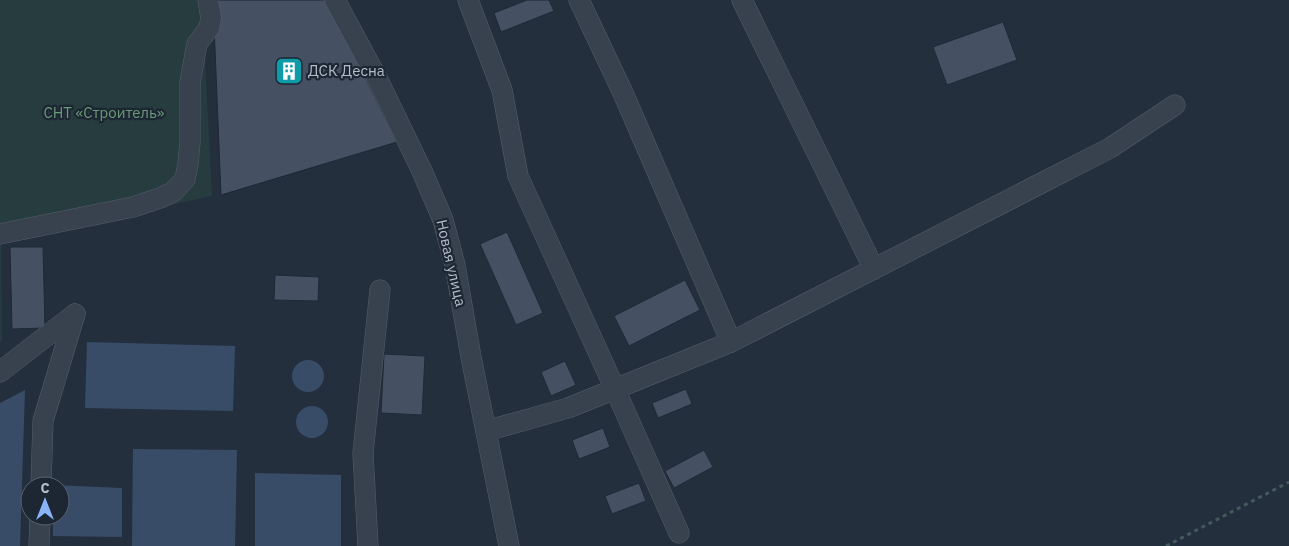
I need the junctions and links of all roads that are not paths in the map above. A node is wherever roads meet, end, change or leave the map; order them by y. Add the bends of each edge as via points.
1 (208, 0) edge
2 (335, 0) edge
3 (468, 0) edge
4 (579, 0) edge
5 (742, 0) edge
6 (1175, 105) dead end
7 (0, 234) edge
8 (874, 269) junction
9 (380, 290) dead end
10 (731, 342) junction
11 (0, 372) edge
12 (615, 389) junction
13 (486, 431) junction
14 (41, 476) edge
15 (40, 526) edge
16 (679, 533) dead end
17 (39, 546) edge
18 (368, 546) edge
19 (509, 546) edge

1 - 7 street via 209,28 198,44 190,82 190,142 185,179 173,192 133,207
2 - 13 street, Новая улица via 377,78 443,220 455,265
3 - 12 street via 502,90 518,176
4 - 10 street
5 - 8 street
6 - 8 street via 1110,148
8 - 10 street
9 - 18 street via 363,453
10 - 12 street
11 - 14 street via 75,314 43,421
12 - 13 street via 568,408
12 - 16 street
13 - 19 street, Новая улица
15 - 17 street

